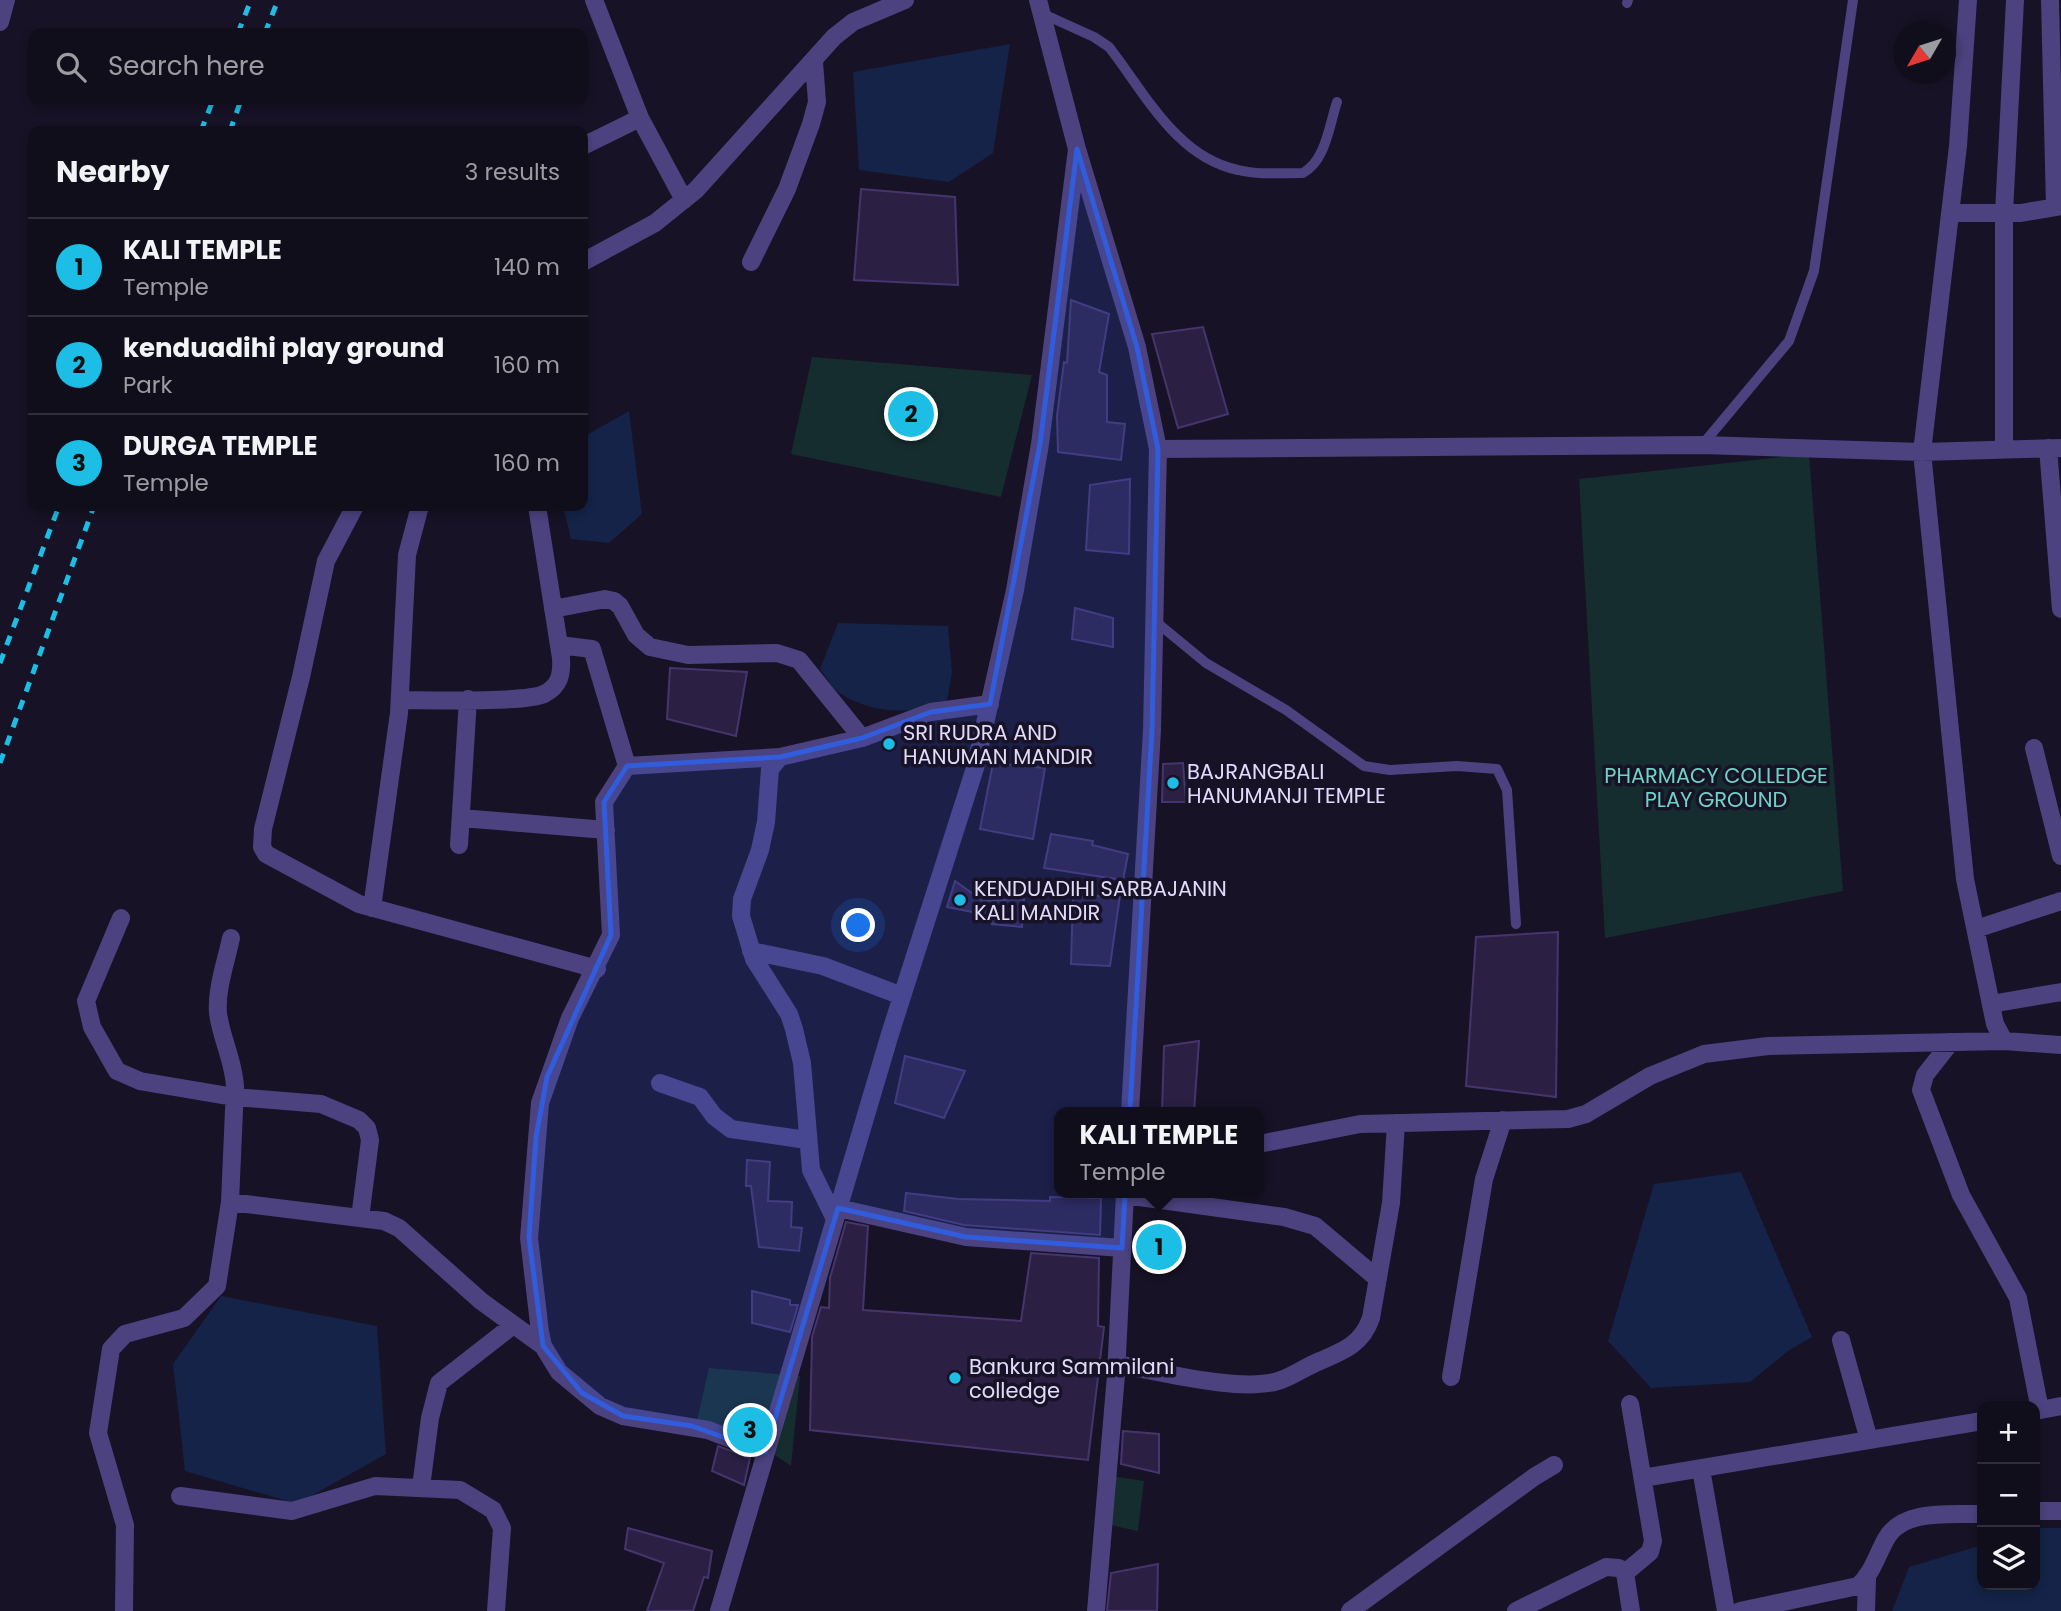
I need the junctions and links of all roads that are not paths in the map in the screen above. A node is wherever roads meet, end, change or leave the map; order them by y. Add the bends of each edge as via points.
1 (6, 0) edge
2 (594, 0) edge
3 (905, 0) edge
4 (1853, 0) edge
5 (1968, 0) edge
6 (2015, 0) edge
7 (2050, 0) edge
8 (1039, 7) edge
9 (0, 22) edge
10 (814, 62) junction
11 (1336, 102) dead end
12 (640, 118) junction
13 (588, 144) edge
14 (1077, 149) junction
15 (684, 200) junction
16 (2058, 207) edge
17 (1950, 213) junction
18 (2004, 213) junction
19 (588, 259) edge
20 (751, 262) dead end
21 (1703, 445) junction
22 (2054, 448) edge
23 (1158, 449) junction
24 (2004, 449) junction
25 (1922, 452) junction
26 (352, 511) edge
27 (419, 511) edge
28 (538, 511) edge
29 (554, 609) junction
30 (2061, 609) edge
31 (1154, 621) junction
32 (559, 645) junction
33 (468, 699) junction
34 (401, 700) junction
35 (989, 704) junction
36 (862, 738) junction
37 (2034, 748) dead end
38 (780, 757) junction
39 (627, 766) junction
40 (461, 818) junction
41 (606, 830) junction
42 (460, 845) dead end
43 (2061, 856) edge
44 (2061, 901) edge
45 (372, 908) junction
46 (121, 918) dead end
47 (1516, 924) dead end
48 (1976, 929) junction
49 (231, 938) dead end
50 (751, 951) junction
51 (597, 969) junction
52 (2061, 992) edge
53 (902, 996) junction
54 (1991, 1004) junction
55 (2004, 1041) junction
56 (1951, 1042) junction
57 (2061, 1045) edge
58 (660, 1083) dead end
59 (235, 1097) junction
60 (1130, 1107) edge
61 (1503, 1120) junction
62 (1396, 1123) junction
63 (807, 1140) junction
64 (1264, 1143) edge
65 (1125, 1198) edge
66 (1153, 1198) edge
67 (230, 1202) junction
68 (836, 1213) junction
69 (360, 1218) junction
70 (1122, 1248) junction
71 (1378, 1279) junction
72 (512, 1326) junction
73 (1841, 1340) dead end
74 (543, 1346) junction
75 (1116, 1364) junction
76 (1451, 1377) dead end
77 (2035, 1401) edge
78 (1630, 1404) dead end
79 (2061, 1406) edge
80 (2040, 1410) edge
81 (1977, 1422) edge
82 (1869, 1440) junction
83 (765, 1452) junction
84 (1554, 1465) dead end
85 (1701, 1469) junction
86 (1643, 1478) junction
87 (421, 1487) junction
88 (180, 1496) dead end
89 (2040, 1511) edge
90 (2061, 1511) edge
91 (1977, 1514) edge
92 (1625, 1573) junction
93 (1867, 1579) junction
94 (124, 1611) edge
95 (496, 1611) edge
96 (719, 1611) edge
97 (1096, 1611) edge
98 (1350, 1611) edge
99 (1516, 1611) edge
100 (1631, 1611) edge
101 (1726, 1611) edge
102 (1740, 1611) edge
103 (1866, 1611) edge

1 - 9 street
2 - 12 street
3 - 10 street via 853,22
4 - 21 lane via 1814,271 1805,300 1789,341
5 - 17 street
6 - 18 street
7 - 16 street
8 - 11 lane via 1109,47 1180,140 1214,163 1237,170 1303,173 1318,161
8 - 14 street
10 - 15 street
10 - 20 street via 817,102 811,124 787,189
12 - 13 street
12 - 15 street
14 - 23 street via 1137,347
14 - 35 street via 1040,444 1015,590
15 - 19 street via 655,223
16 - 18 street
17 - 18 street
17 - 25 street
18 - 24 street
21 - 23 street
21 - 25 street
22 - 24 street
22 - 30 street
23 - 31 street
24 - 25 street
25 - 48 street via 1965,879
26 - 45 street via 326,561 261,839 266,854
27 - 34 street via 407,555
28 - 29 street
29 - 32 street
29 - 36 street via 614,601 642,643 669,652 789,655 806,666
31 - 47 lane via 1206,663 1286,710 1364,766 1377,770 1497,769 1507,790
31 - 60 street
32 - 33 street via 562,674 556,686 542,695
32 - 39 street via 592,649
33 - 34 street
33 - 40 street
34 - 45 street
35 - 36 street via 931,712
35 - 53 street via 975,768
36 - 38 street
37 - 43 street
38 - 39 street
38 - 50 street via 770,769 760,850 742,899 741,916
39 - 41 street via 604,802
40 - 41 street
40 - 42 street
41 - 51 street via 613,921
44 - 48 street
45 - 51 street
46 - 59 street via 86,1001 92,1027 111,1062 117,1071 140,1081
48 - 54 street
49 - 59 street via 218,1016 235,1073
50 - 53 street via 823,966
50 - 63 street via 794,1029 802,1063
51 - 74 street via 570,1018 540,1104 529,1238
52 - 54 street
53 - 68 street
54 - 55 street
55 - 56 street
55 - 57 street
56 - 61 street via 1768,1046 1704,1054 1650,1076 1586,1114 1568,1119
56 - 77 street via 1925,1075 1921,1090 1961,1195 2018,1298
58 - 63 street via 700,1097 731,1129
59 - 67 street
59 - 69 street via 321,1104 346,1113 367,1128 370,1140
61 - 62 street
61 - 76 street via 1484,1179
62 - 64 street via 1331,1127
62 - 71 street via 1391,1203
63 - 68 street via 816,1185
65 - 70 street
66 - 71 street via 1284,1217 1315,1226
67 - 69 street
67 - 94 street via 220,1274 210,1295 184,1318 125,1334 111,1349 98,1433 125,1525
68 - 70 street via 966,1237
68 - 83 street
69 - 72 street via 384,1221 412,1237
70 - 75 street
71 - 75 street via 1368,1325 1357,1343 1281,1380 1239,1385
72 - 74 street
72 - 87 street via 439,1383
73 - 82 street
74 - 83 street via 559,1372 612,1412 692,1426
75 - 97 street
78 - 86 street
79 - 80 street
81 - 82 street
82 - 85 street
83 - 96 street
84 - 98 street
85 - 86 street
85 - 101 street
86 - 92 street via 1653,1541 1650,1552
87 - 88 street via 374,1486 292,1511
87 - 95 street via 460,1490 499,1517
89 - 90 street
91 - 93 street via 1914,1517 1899,1524 1886,1539
92 - 99 street via 1606,1567
92 - 100 street
93 - 102 street via 1851,1590
93 - 103 street

